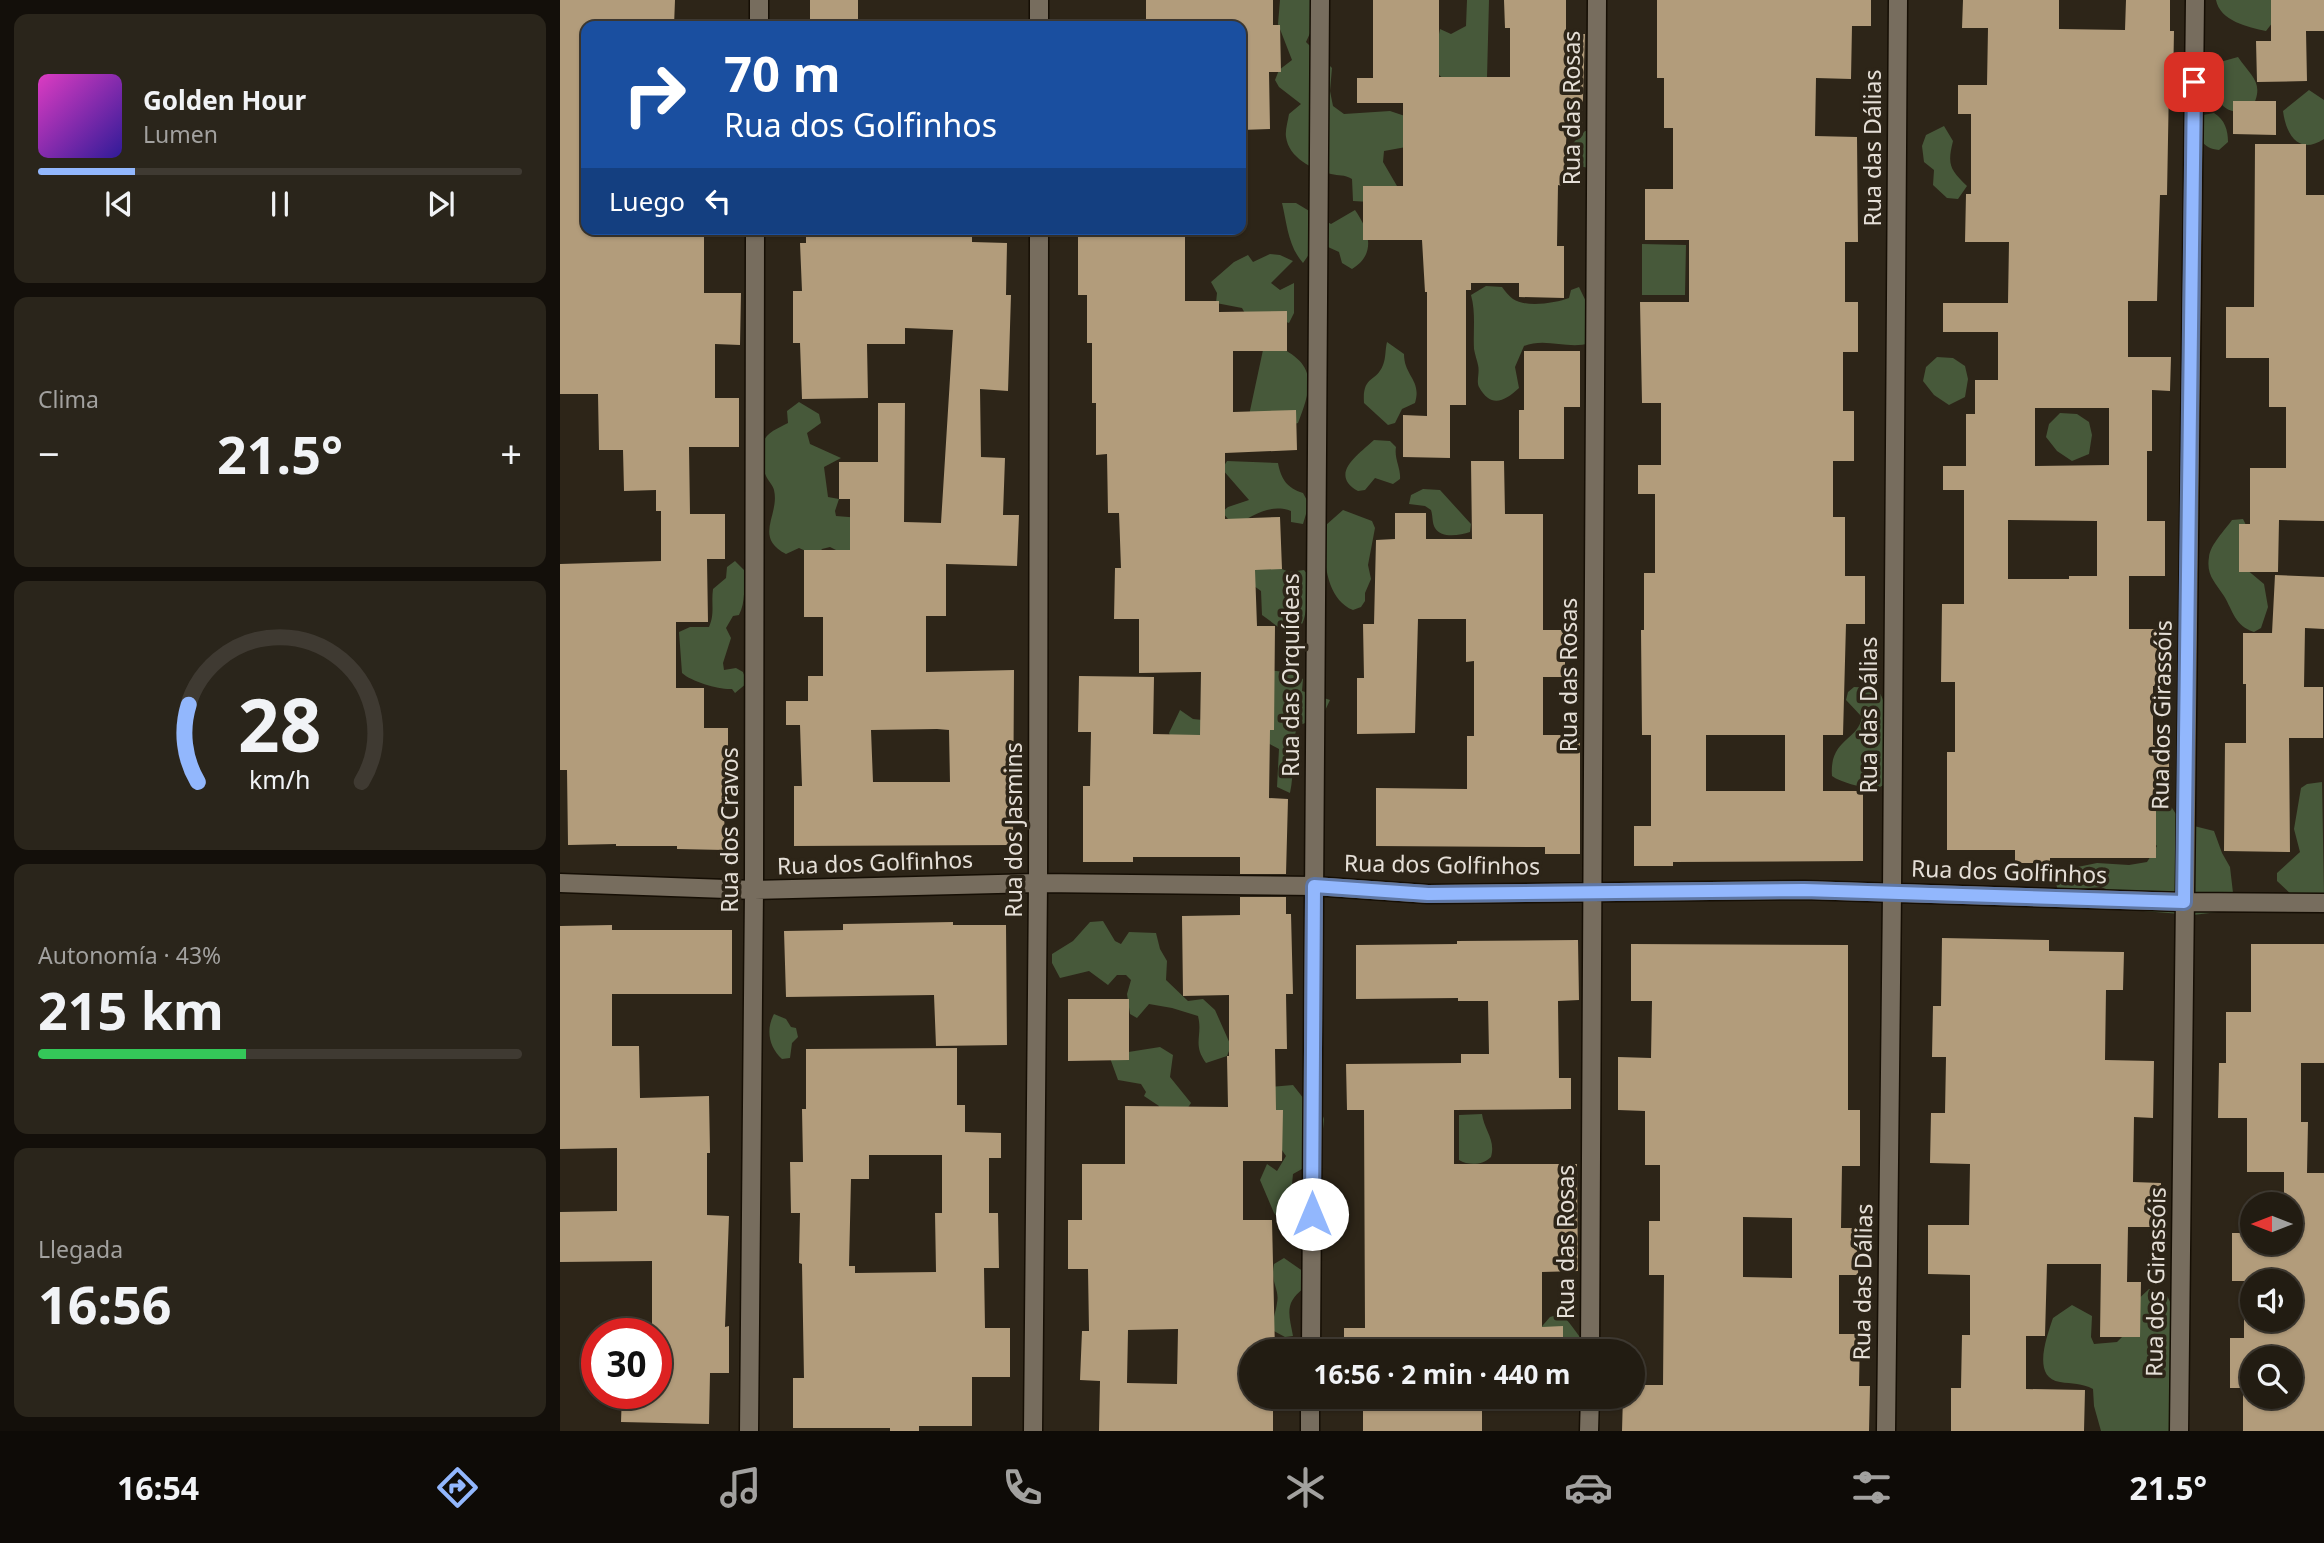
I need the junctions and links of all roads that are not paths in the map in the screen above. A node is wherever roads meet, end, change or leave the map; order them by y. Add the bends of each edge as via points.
1 (759, 0) edge
2 (1039, 0) edge
3 (1320, 0) edge
4 (1597, 0) edge
5 (1898, 0) edge
6 (2195, 0) edge
7 (758, 21) edge
8 (1039, 21) edge
9 (755, 235) edge
10 (1039, 235) edge
11 (560, 883) edge
12 (1038, 883) junction
13 (1314, 886) junction
14 (754, 890) junction
15 (1593, 892) junction
16 (1892, 893) junction
17 (2184, 902) junction
18 (2324, 903) edge
19 (1311, 1339) edge
20 (1590, 1339) edge
21 (1310, 1409) edge
22 (1590, 1409) edge
23 (749, 1431) edge
24 (1033, 1431) edge
25 (1310, 1431) edge
26 (1589, 1431) edge
27 (1886, 1431) edge
28 (2179, 1431) edge

1 - 7 street
2 - 8 street
3 - 13 street, Rua das Orquídeas
4 - 15 street, Rua das Rosas
5 - 16 street, Rua das Dálias
6 - 17 street, Rua dos Girassóis
9 - 14 street, Rua dos Cravos
10 - 12 street, Rua dos Jasmins
11 - 14 street, Rua dos Golfinhos
12 - 13 street, Rua dos Golfinhos
12 - 14 street, Rua dos Golfinhos
12 - 24 street, Rua dos Jasmins
13 - 15 street, Rua dos Golfinhos via 1428,894
13 - 19 street, Rua das Orquídeas
14 - 23 street, Rua dos Cravos
15 - 16 street, Rua dos Golfinhos
15 - 20 street, Rua das Rosas
16 - 17 street, Rua dos Golfinhos
16 - 27 street, Rua das Dálias
17 - 18 street, Rua dos Golfinhos
17 - 28 street, Rua dos Girassóis
21 - 25 street
22 - 26 street

